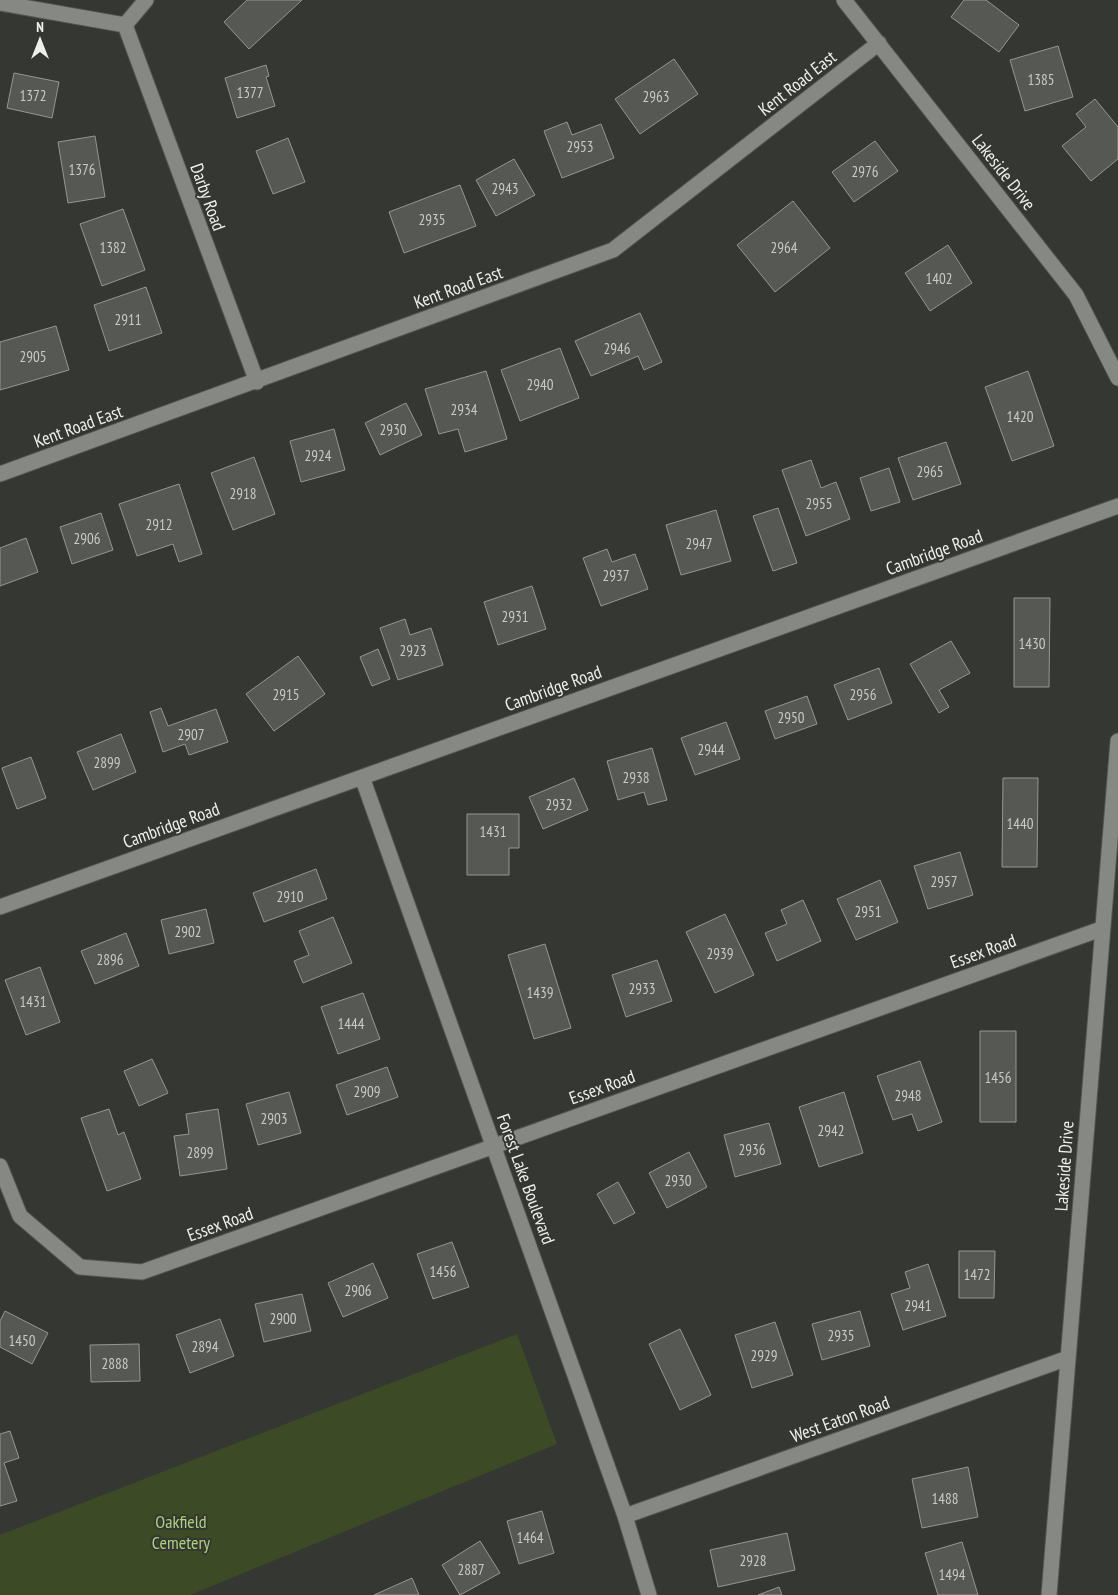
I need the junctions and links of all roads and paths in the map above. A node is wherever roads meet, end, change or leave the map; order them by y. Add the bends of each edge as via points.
1 (146, 0) edge
2 (844, 0) edge
3 (0, 3) edge
4 (125, 25) junction
5 (879, 43) junction
6 (1118, 378) edge
7 (256, 382) junction
8 (0, 474) edge
9 (1118, 506) edge
10 (1118, 741) edge
11 (362, 777) junction
12 (0, 907) edge
13 (1102, 928) junction
14 (494, 1146) junction
15 (0, 1166) edge
16 (1068, 1358) junction
17 (625, 1516) junction
18 (649, 1595) edge
19 (1049, 1595) edge

1 - 4 street
2 - 5 street, Lakeside Drive
3 - 4 street
4 - 7 street, Darby Road
5 - 6 street, Lakeside Drive via 1076,295
5 - 7 street, Kent Road East via 613,250
7 - 8 street, Kent Road East
9 - 11 street, Cambridge Road
10 - 13 street, Lakeside Drive
11 - 12 street, Cambridge Road
11 - 14 street, Forest Lake Boulevard
13 - 14 street, Essex Road
13 - 16 street, Lakeside Drive
14 - 15 street, Essex Road via 142,1272 80,1267 20,1216
14 - 17 street, Forest Lake Boulevard
16 - 17 street, West Eaton Road
16 - 19 street, Lakeside Drive
17 - 18 street, Forest Lake Boulevard

